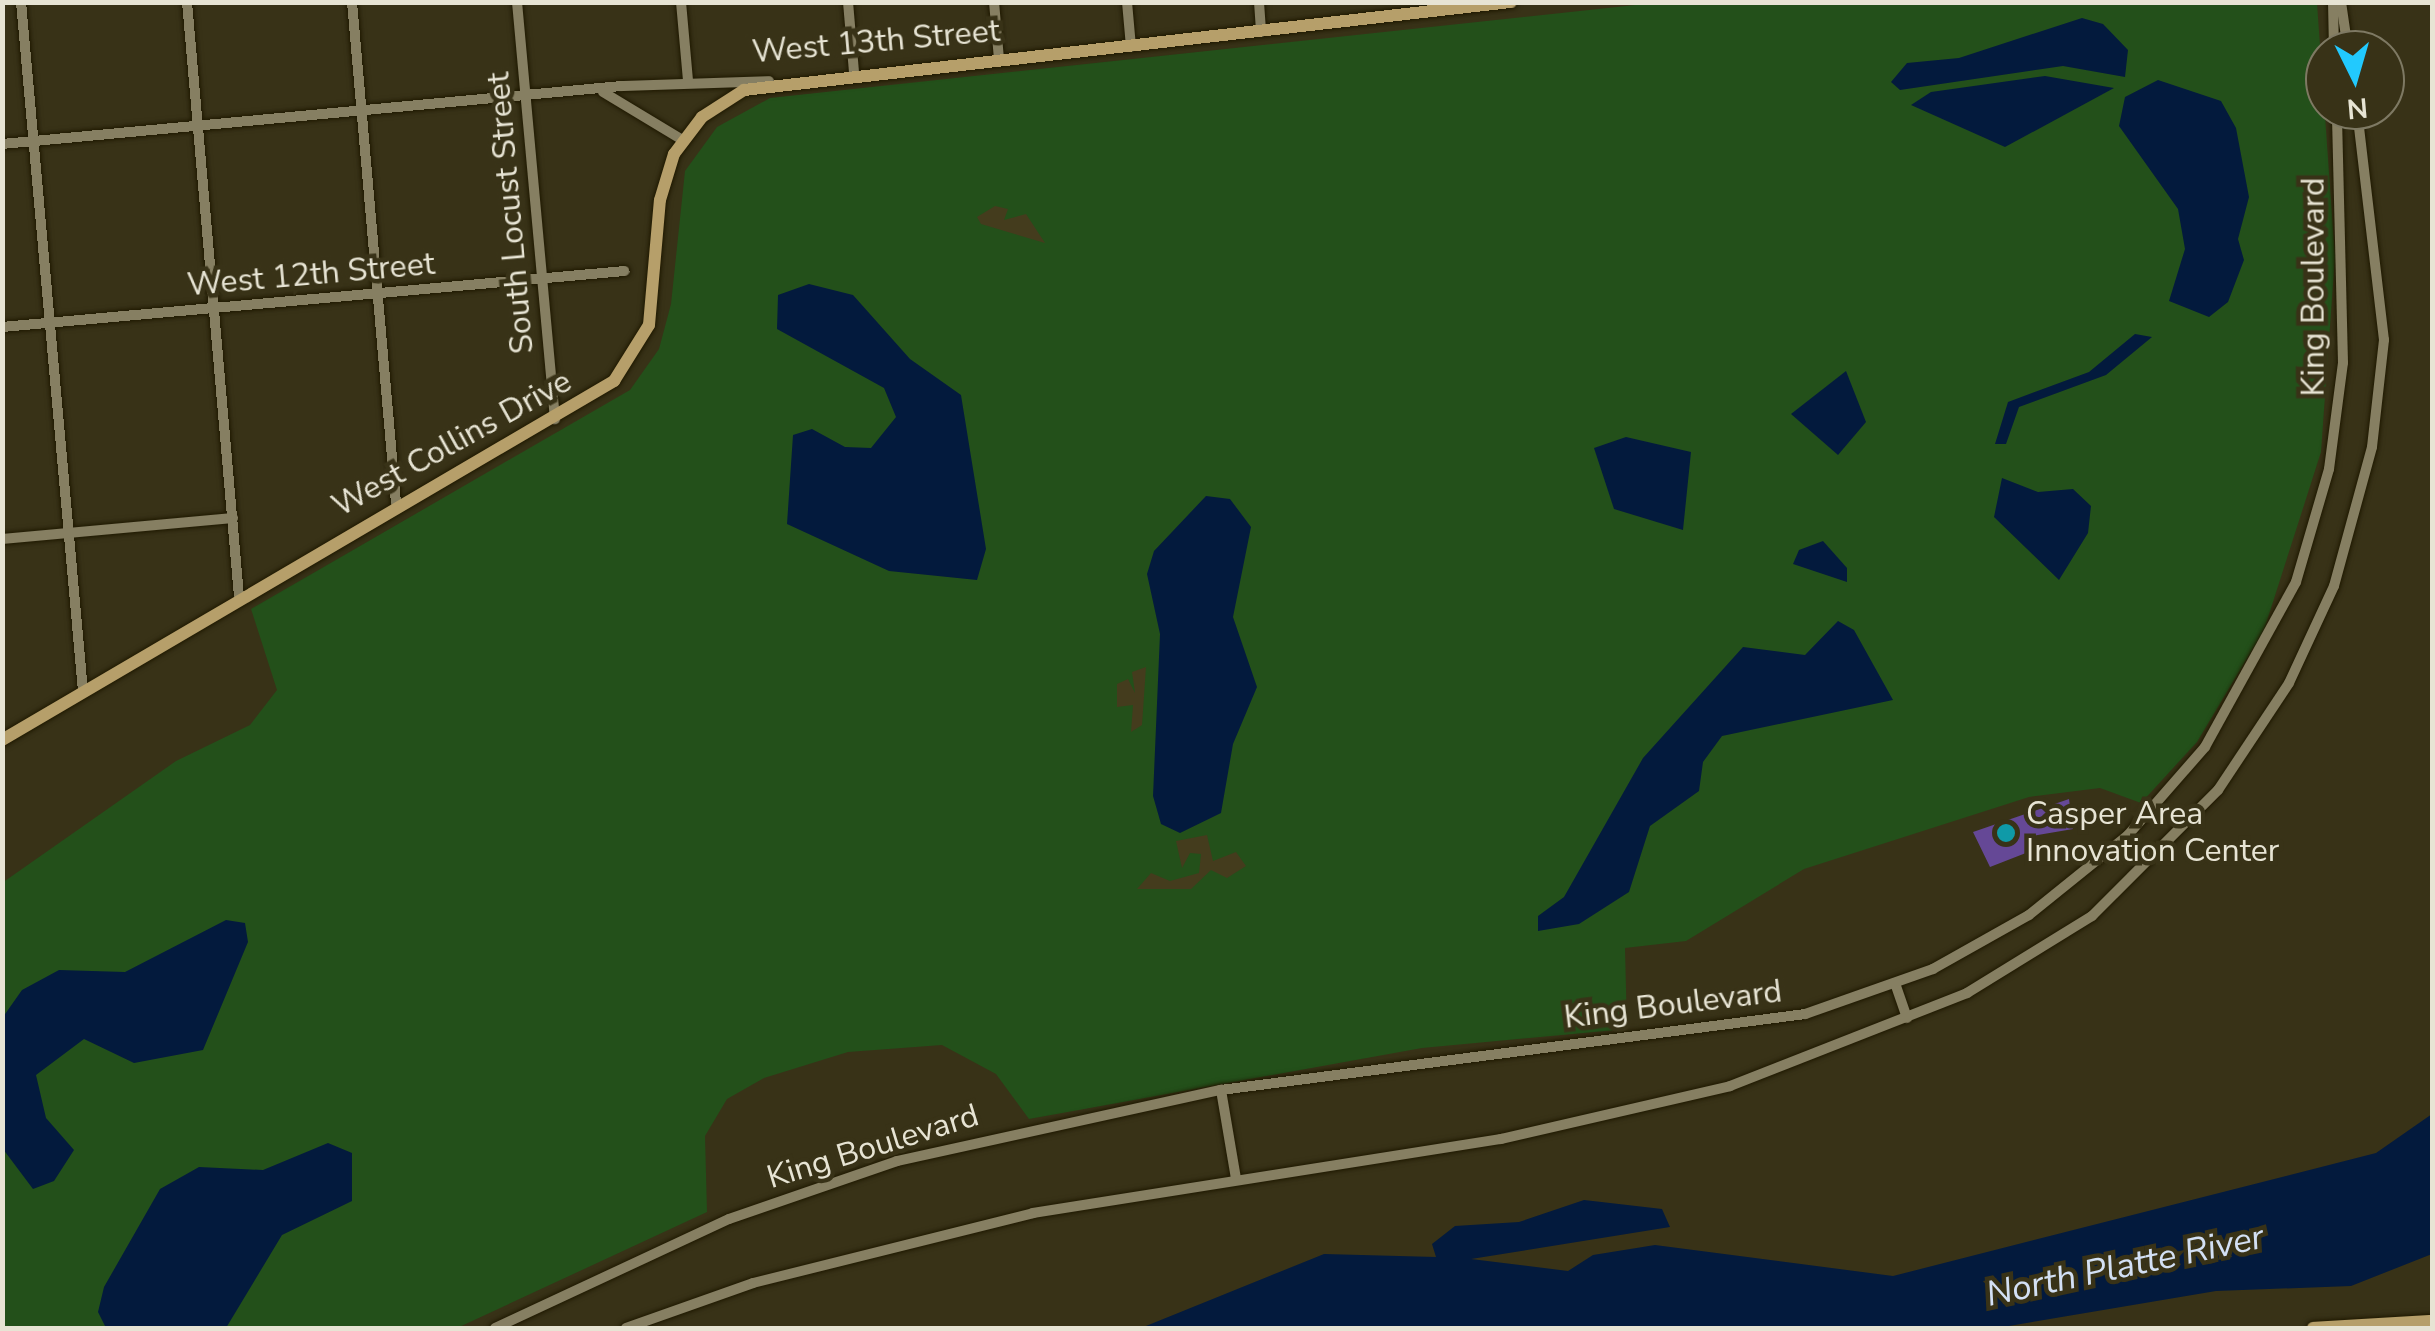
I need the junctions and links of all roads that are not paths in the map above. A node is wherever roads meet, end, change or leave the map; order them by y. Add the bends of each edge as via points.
1 (21, 2) edge
2 (187, 2) edge
3 (352, 2) edge
4 (517, 2) edge
5 (680, 2) edge
6 (848, 2) edge
7 (994, 2) edge
8 (1127, 2) edge
9 (1259, 2) edge
10 (1512, 2) edge
11 (2333, 2) edge
12 (2341, 2) edge
13 (1392, 10) edge
14 (2334, 30) edge
15 (2345, 30) edge
16 (1262, 32) junction
17 (1131, 46) junction
18 (999, 59) junction
19 (854, 72) junction
20 (688, 81) junction
21 (769, 81) junction
22 (603, 92) junction
23 (525, 98) junction
24 (362, 112) junction
25 (197, 127) junction
26 (2337, 130) edge
27 (2360, 130) edge
28 (681, 140) junction
29 (33, 142) junction
30 (2, 144) edge
31 (624, 271) dead end
32 (541, 278) junction
33 (378, 294) junction
34 (214, 308) junction
35 (50, 323) junction
36 (2, 327) edge
37 (556, 420) junction
38 (396, 503) junction
39 (232, 518) junction
40 (68, 533) junction
41 (2, 539) edge
42 (239, 596) junction
43 (83, 691) junction
44 (2, 740) edge
45 (1895, 983) junction
46 (1907, 1018) junction
47 (1221, 1090) junction
48 (1236, 1179) junction
49 (2432, 1321) edge
50 (495, 1328) edge
51 (626, 1328) edge
52 (2314, 1328) edge

1 - 29 street
2 - 25 street
3 - 24 street
4 - 23 street, South Locust Street
5 - 20 street
6 - 19 street
7 - 18 street
8 - 17 street
9 - 16 street
10 - 13 main road, West 13th Street
11 - 14 street
12 - 15 street
13 - 16 main road, West 13th Street
16 - 17 main road, West 13th Street
17 - 18 main road, West 13th Street
18 - 19 main road, West 13th Street
19 - 21 main road, West 13th Street
20 - 21 street, West 13th Street
20 - 22 street, West 13th Street
21 - 28 main road, West Collins Drive via 715,106
22 - 23 street, West 13th Street
22 - 28 street
23 - 24 street, West 13th Street
23 - 32 street, South Locust Street
24 - 25 street, West 13th Street
24 - 33 street
25 - 29 street, West 13th Street
25 - 34 street
26 - 45 street, King Boulevard via 2338,411 2314,525 2273,633 2204,747 2128,835 2028,915
27 - 46 street, King Boulevard via 2382,290 2381,392 2334,586 2290,682 2218,790 2138,875 2026,960
28 - 37 main road, West Collins Drive via 660,200 649,325 614,382
29 - 30 street, West 13th Street
29 - 35 street
31 - 32 street, West 12th Street
32 - 33 street, West 12th Street
32 - 37 street, South Locust Street
33 - 34 street, West 12th Street
33 - 38 street
34 - 35 street, West 12th Street
34 - 39 street
35 - 36 street, West 12th Street
35 - 40 street
37 - 38 main road, West Collins Drive
38 - 42 main road, West Collins Drive
39 - 40 street
39 - 42 street
40 - 41 street
40 - 43 street
42 - 43 main road, West Collins Drive
43 - 44 main road, West Collins Drive
45 - 46 street
45 - 47 street, King Boulevard via 1757,1024 1490,1048
46 - 48 street, King Boulevard via 1730,1086 1618,1116
47 - 48 street
47 - 50 street, King Boulevard via 897,1161 729,1220
48 - 51 street, King Boulevard via 1034,1214 753,1283
49 - 52 main road

